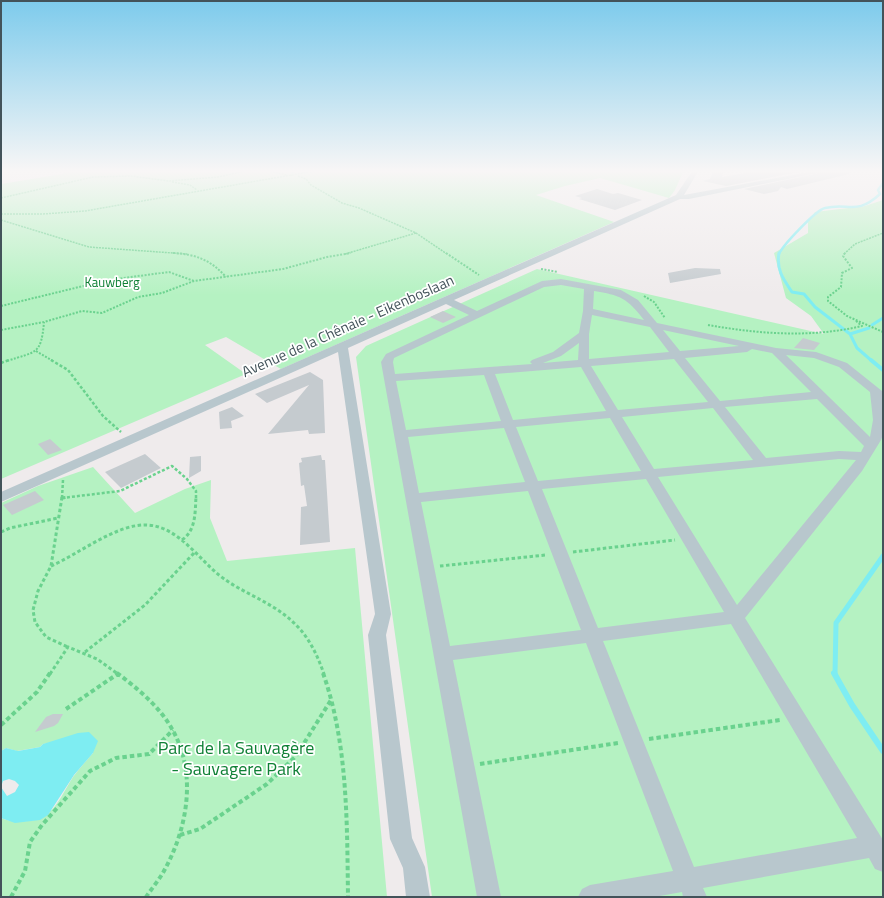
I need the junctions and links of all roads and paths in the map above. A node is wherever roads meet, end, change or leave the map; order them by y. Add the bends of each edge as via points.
1 (72, 212) edge
2 (368, 212) edge
3 (644, 212) edge
4 (1, 214) edge
5 (1, 220) edge
6 (883, 232) edge
7 (416, 233) junction
8 (523, 266) junction
9 (560, 272) dead end
10 (226, 277) junction
11 (194, 281) junction
12 (488, 281) junction
13 (589, 287) junction
14 (642, 295) dead end
15 (445, 300) junction
16 (1, 306) edge
17 (588, 311) junction
18 (477, 314) junction
19 (855, 320) junction
20 (44, 322) junction
21 (660, 322) junction
22 (702, 324) dead end
23 (1, 330) edge
24 (883, 332) edge
25 (584, 334) junction
26 (342, 346) junction
27 (761, 348) junction
28 (36, 351) junction
29 (776, 351) junction
30 (677, 355) junction
31 (1, 363) edge
32 (584, 363) junction
33 (511, 369) junction
34 (488, 371) junction
35 (389, 378) junction
36 (819, 395) junction
37 (717, 405) junction
38 (614, 415) junction
39 (509, 424) junction
40 (401, 434) junction
41 (130, 440) junction
42 (868, 451) junction
43 (763, 463) junction
44 (60, 471) junction
45 (650, 475) junction
46 (533, 487) junction
47 (1, 497) edge
48 (62, 498) junction
49 (413, 498) junction
50 (58, 518) junction
51 (1, 532) edge
52 (182, 540) junction
53 (194, 553) junction
54 (51, 566) junction
55 (737, 617) junction
56 (592, 636) junction
57 (68, 647) junction
58 (85, 652) junction
59 (442, 654) junction
60 (119, 672) junction
61 (331, 700) junction
62 (66, 709) dead end
63 (1, 725) edge
64 (174, 730) junction
65 (180, 835) junction
66 (879, 853) edge
67 (692, 889) edge
68 (11, 897) edge
69 (146, 897) edge
70 (348, 897) edge
71 (418, 897) edge
72 (489, 897) edge
73 (590, 897) edge

1 - 4 path
2 - 7 path
3 - 8 street, Avenue de la Chênaie - Eikenboslaan
5 - 10 path via 89,247 188,254 212,262
6 - 19 path via 860,241 845,252 843,256 852,268 842,273 841,287 828,297 828,301 836,310
7 - 10 path via 371,244 351,253 283,269
7 - 12 path
8 - 9 path
8 - 12 street, Avenue de la Chênaie - Eikenboslaan
10 - 11 path
11 - 16 path via 169,272 108,280
11 - 20 path via 162,293 138,297 102,313 82,311
12 - 15 street, Avenue de la Chênaie - Eikenboslaan
13 - 17 street
13 - 18 street via 561,282 547,283
13 - 21 street via 618,292
14 - 21 path via 654,302
15 - 18 street
15 - 26 street, Avenue de la Chênaie - Eikenboslaan
17 - 21 street
17 - 25 street
18 - 35 street via 390,356 386,362
19 - 22 path via 862,326 849,330 794,334
19 - 24 path
20 - 23 path
20 - 28 path via 44,335
21 - 27 street
21 - 30 street
25 - 32 street
25 - 33 street via 557,354
26 - 41 street, Avenue de la Chênaie - Eikenboslaan
26 - 71 street via 383,614 377,635 401,839 414,867
27 - 29 street
27 - 30 street
28 - 31 path
28 - 41 path via 68,370 103,416
29 - 36 street
29 - 42 street via 816,355 843,365 876,391 879,430
30 - 32 street
30 - 37 street
32 - 33 street
32 - 38 street
33 - 34 street
34 - 35 street
34 - 39 street
35 - 40 street
36 - 37 street
36 - 42 street
37 - 38 street
37 - 43 street
38 - 39 street
38 - 45 street
39 - 40 street
39 - 46 street
40 - 49 street
41 - 44 street, Avenue de la Chênaie - Eikenboslaan
42 - 43 street
42 - 55 street
43 - 45 street
44 - 47 street, Avenue de la Chênaie - Eikenboslaan
44 - 48 path via 63,477
45 - 46 street
45 - 55 street
46 - 49 street
46 - 56 street
48 - 50 path
48 - 52 path via 120,491 172,466 196,491 194,523 190,534
49 - 59 street
50 - 51 path
50 - 54 path
52 - 53 path
52 - 54 path via 148,525 131,528 103,539 66,561
53 - 58 path via 145,605
53 - 61 path via 222,578 262,598 286,615 304,634 326,680
54 - 57 path via 38,591 33,610 35,622 46,637
55 - 56 street
55 - 66 street
56 - 59 street
56 - 67 street
57 - 58 path
57 - 63 path via 37,692
58 - 60 path
59 - 72 street
60 - 62 path
60 - 64 path
61 - 65 path via 296,756 267,784 200,829
61 - 70 path via 338,728 342,767
64 - 65 path via 187,765 188,781
64 - 68 path via 149,754 116,758 90,771 30,842 25,871
65 - 69 path via 165,870
66 - 67 street
67 - 73 street

